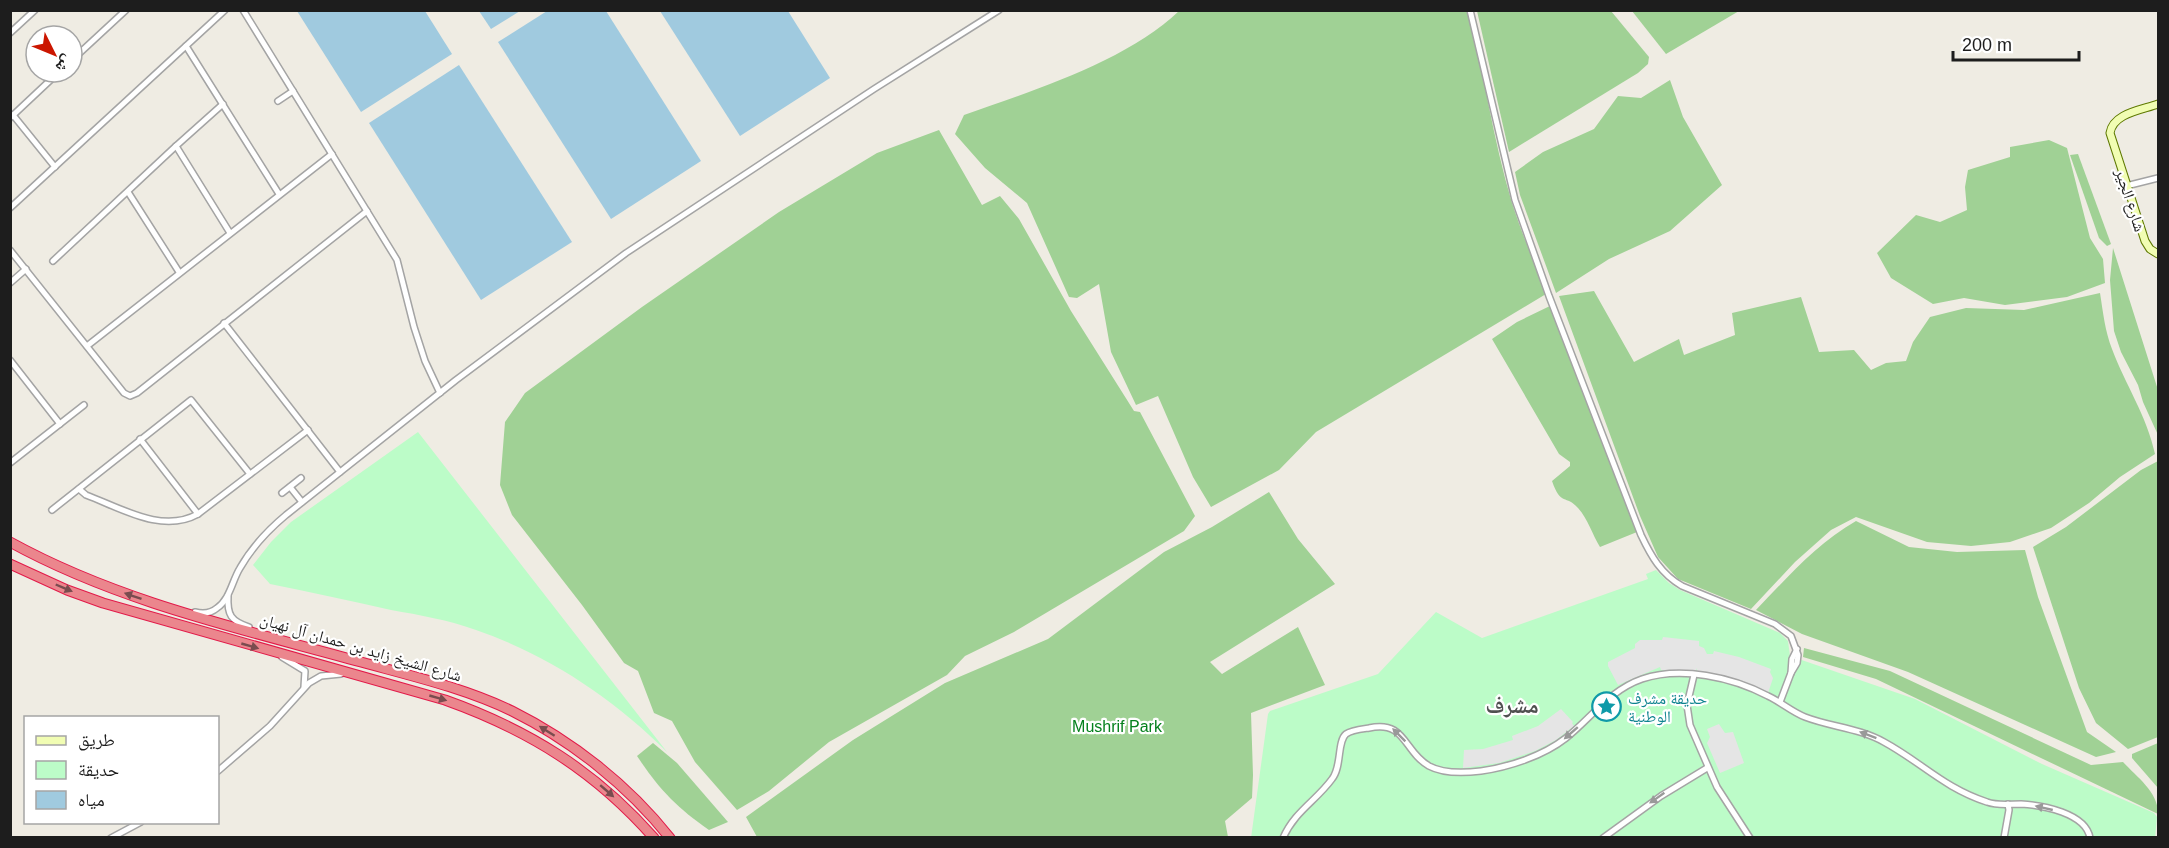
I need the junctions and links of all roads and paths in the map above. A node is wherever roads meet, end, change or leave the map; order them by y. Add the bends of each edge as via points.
1 (35, 10) edge
2 (126, 10) edge
3 (225, 10) edge
4 (243, 10) edge
5 (999, 10) edge
6 (1470, 10) edge
7 (10, 33) edge
8 (186, 46) junction
9 (84, 49) edge
10 (47, 84) edge
11 (293, 91) junction
12 (278, 100) dead end
13 (223, 104) junction
14 (2158, 106) edge
15 (12, 116) edge
16 (176, 146) junction
17 (332, 154) junction
18 (56, 167) junction
19 (2158, 178) edge
20 (2126, 186) junction
21 (128, 192) junction
22 (279, 194) junction
23 (10, 208) edge
24 (367, 211) junction
25 (230, 233) junction
26 (10, 250) edge
27 (2158, 254) edge
28 (53, 261) dead end
29 (26, 269) junction
30 (179, 272) junction
31 (10, 283) edge
32 (224, 323) junction
33 (87, 346) junction
34 (10, 360) edge
35 (440, 393) junction
36 (84, 405) dead end
37 (60, 424) junction
38 (308, 430) junction
39 (140, 440) junction
40 (10, 451) edge
41 (18, 457) junction
42 (10, 463) edge
43 (340, 472) junction
44 (250, 474) junction
45 (301, 478) dead end
46 (290, 487) junction
47 (79, 489) junction
48 (282, 493) dead end
49 (302, 502) junction
50 (52, 510) dead end
51 (198, 514) junction
52 (10, 542) edge
53 (10, 564) edge
54 (228, 596) junction
55 (171, 609) junction
56 (270, 637) junction
57 (276, 653) junction
58 (351, 674) junction
59 (1694, 675) junction
60 (304, 688) junction
61 (1780, 702) junction
62 (1707, 768) junction
63 (219, 770) edge
64 (2008, 804) junction
65 (137, 824) edge
66 (111, 837) edge
67 (654, 837) edge
68 (670, 837) edge
69 (1283, 837) edge
70 (1603, 837) edge
71 (1750, 837) edge
72 (2004, 837) edge
73 (2090, 837) edge

1 - 7 street
2 - 9 street
3 - 8 street
4 - 11 street
5 - 35 street via 646,240
6 - 61 street via 1515,200 1648,551 1662,571 1677,583 1779,625 1791,636 1798,661
8 - 13 street
8 - 18 street
10 - 15 street
11 - 12 street
11 - 17 street
13 - 16 street
13 - 22 street
14 - 20 street, شارع الجير via 2117,119 2111,127 2111,140
15 - 18 street
16 - 21 street
16 - 25 street
17 - 22 street
17 - 24 street
18 - 23 street
19 - 20 street
20 - 27 street, شارع الجير via 2145,241
21 - 28 street
21 - 30 street
22 - 25 street
24 - 32 street
24 - 35 street via 399,263 414,327
25 - 30 street
26 - 29 street
29 - 31 street
29 - 33 street
30 - 33 street
32 - 33 street via 130,396
32 - 38 street
34 - 37 street
35 - 43 street
36 - 37 street
37 - 41 street
38 - 43 street
38 - 44 street
39 - 44 street via 193,400
39 - 47 street
39 - 51 street
40 - 41 street
41 - 42 street
43 - 49 street
44 - 51 street
45 - 46 street
46 - 48 street
46 - 49 street
47 - 50 street
47 - 51 street via 160,522 177,522
49 - 54 street via 254,547 239,568
55 -> 52 highway, شارع الشيخ زايد بن حمدان آل نهيان via 104,585
53 -> 57 highway, شارع الشيخ زايد بن حمدان آل نهيان via 104,603
54 - 55 street via 208,613
54 - 56 street via 232,619
55 - 56 highway, شارع الشيخ زايد بن حمدان آل نهيان
68 -> 56 highway, شارع الشيخ زايد بن حمدان آل نهيان via 592,762 510,710 447,686
57 - 58 highway, شارع الشيخ زايد بن حمدان آل نهيان
57 - 60 street via 303,668
58 - 60 street via 321,676
58 -> 67 highway, شارع الشيخ زايد بن حمدان آل نهيان via 453,702 530,737 593,778
59 - 61 street via 1739,684
59 - 62 street via 1688,718
59 -> 69 street via 1655,676 1628,685 1558,744 1486,770 1461,772 1431,767 1386,726 1349,732 1342,740 1334,777 1295,816
60 - 63 street via 270,726
64 -> 61 street via 1988,803 1953,788 1879,739 1805,717
62 -> 70 street
62 - 71 street
64 - 72 street
73 -> 64 street via 2084,824 2074,818 2040,807
65 - 66 street

